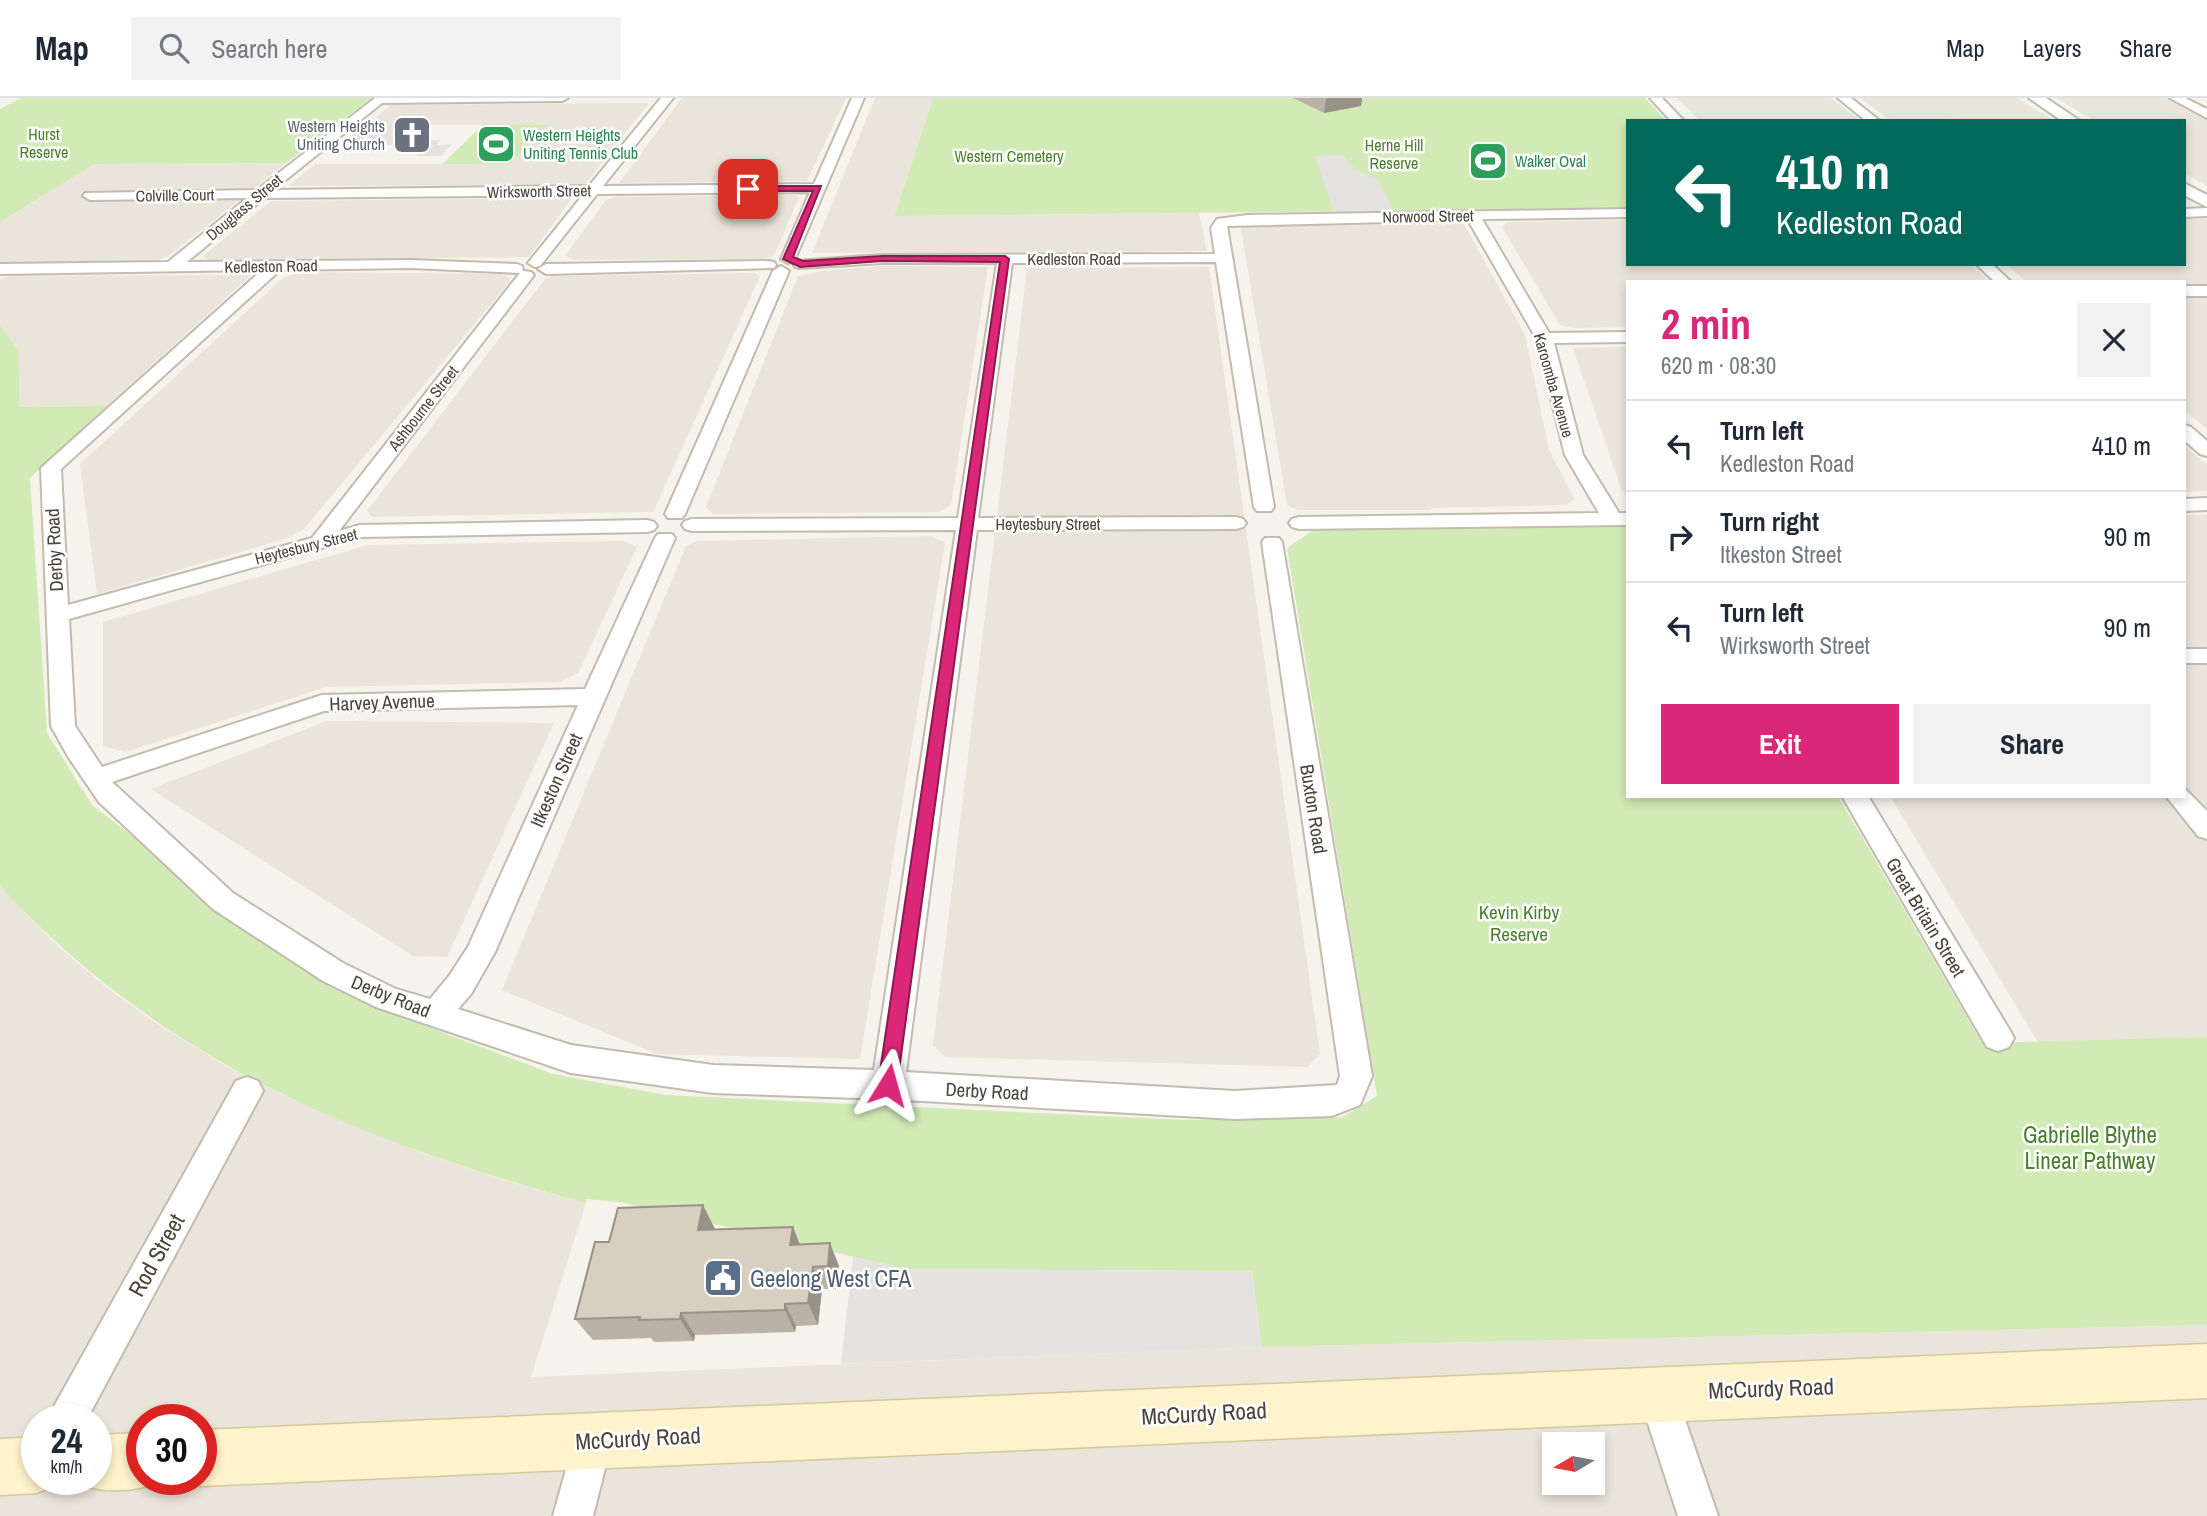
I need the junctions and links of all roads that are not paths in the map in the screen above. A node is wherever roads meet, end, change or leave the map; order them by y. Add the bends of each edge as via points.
1 (562, 98) edge
2 (667, 98) edge
3 (858, 98) edge
4 (1656, 98) edge
5 (1844, 98) edge
6 (2036, 98) edge
7 (2176, 98) edge
8 (381, 99) edge
9 (2207, 114) edge
10 (1676, 119) edge
11 (1871, 119) edge
12 (2070, 119) edge
13 (818, 188) junction
14 (2186, 189) edge
15 (595, 191) junction
16 (259, 194) junction
17 (90, 196) dead end
18 (2206, 204) edge
19 (2186, 212) edge
20 (1626, 213) edge
21 (1474, 216) junction
22 (1229, 220) joint
23 (1223, 258) junction
24 (1005, 259) junction
25 (276, 265) junction
26 (784, 265) junction
27 (1985, 266) edge
28 (172, 267) junction
29 (25, 268) junction
30 (0, 269) edge
31 (531, 269) junction
32 (0, 274) edge
33 (2002, 280) edge
34 (2207, 290) edge
35 (2186, 291) edge
36 (1626, 337) edge
37 (1544, 338) junction
38 (2186, 433) edge
39 (2207, 450) edge
40 (2207, 504) edge
41 (2186, 505) edge
42 (1264, 506) junction
43 (683, 519) junction
44 (1620, 519) edge
45 (1236, 523) junction
46 (1299, 523) junction
47 (966, 524) junction
48 (656, 532) junction
49 (320, 541) junction
50 (1272, 542) junction
51 (57, 615) junction
52 (2186, 656) edge
53 (2207, 656) edge
54 (593, 697) junction
55 (98, 777) junction
56 (1856, 798) edge
57 (2181, 798) edge
58 (2207, 829) edge
59 (436, 1014) junction
60 (1998, 1038) dead end
61 (1356, 1076) joint
62 (888, 1085) junction
63 (247, 1091) dead end
64 (2207, 1371) edge
65 (1657, 1393) junction
66 (74, 1404) edge
67 (592, 1441) junction
68 (217, 1457) edge
69 (21, 1466) edge
70 (0, 1467) edge
71 (573, 1516) edge
72 (1699, 1516) edge

1 - 8 street
2 - 15 street, Ashbourne Street
3 - 13 street
4 - 10 street
5 - 11 street
6 - 12 street
7 - 9 street
8 - 16 street, Douglass Street
13 - 15 street, Wirksworth Street
13 - 26 street
14 - 18 street
15 - 16 street, Wirksworth Street
15 - 31 street, Ashbourne Street
16 - 17 street, Colville Court
16 - 28 street, Douglass Street
18 - 19 street
20 - 21 street, Norwood Street
21 - 22 street, Norwood Street
21 - 37 street, Karoomba Avenue
22 - 23 street via 1218,228
23 - 24 street, Kedleston Road
23 - 42 street
24 - 26 street, Kedleston Road via 882,258
24 - 47 street
25 - 28 street, Kedleston Road
25 - 31 street, Kedleston Road
25 - 51 street, Derby Road via 51,468
26 - 31 street, Kedleston Road
26 - 43 street
27 - 33 street
28 - 29 street, Kedleston Road
29 - 30 street, Kedleston Road
29 - 32 street, Kedleston Road
31 - 49 street, Ashbourne Street
34 - 35 street
36 - 37 street
37 - 44 street, Karoomba Avenue via 1574,455
38 - 39 street
40 - 41 street
42 - 45 street via 1240,515
42 - 46 street via 1282,509
43 - 47 street, Heytesbury Street
43 - 48 street via 654,519
44 - 46 street
45 - 47 street, Heytesbury Street
45 - 50 street via 1253,539
46 - 50 street via 1298,532 1289,539
47 - 62 street
48 - 49 street, Heytesbury Street via 360,531
48 - 54 street, Itkeston Street
49 - 51 street, Heytesbury Street
50 - 61 street, Buxton Road
51 - 55 street, Derby Road via 63,726
52 - 53 street
54 - 55 street, Harvey Avenue via 322,703
54 - 59 street, Itkeston Street via 480,952
55 - 59 street, Derby Road via 108,795 223,901 333,972 387,998
56 - 60 street, Great Britain Street
57 - 58 street
59 - 62 street, Derby Road via 571,1059 713,1079
61 - 62 street, Derby Road via 1349,1095 1332,1102 1235,1105
63 - 66 street, Rod Street
64 - 65 main road, McCurdy Road
65 - 67 main road, McCurdy Road
65 - 72 street
67 - 68 main road, McCurdy Road
67 - 71 street
69 - 70 main road

